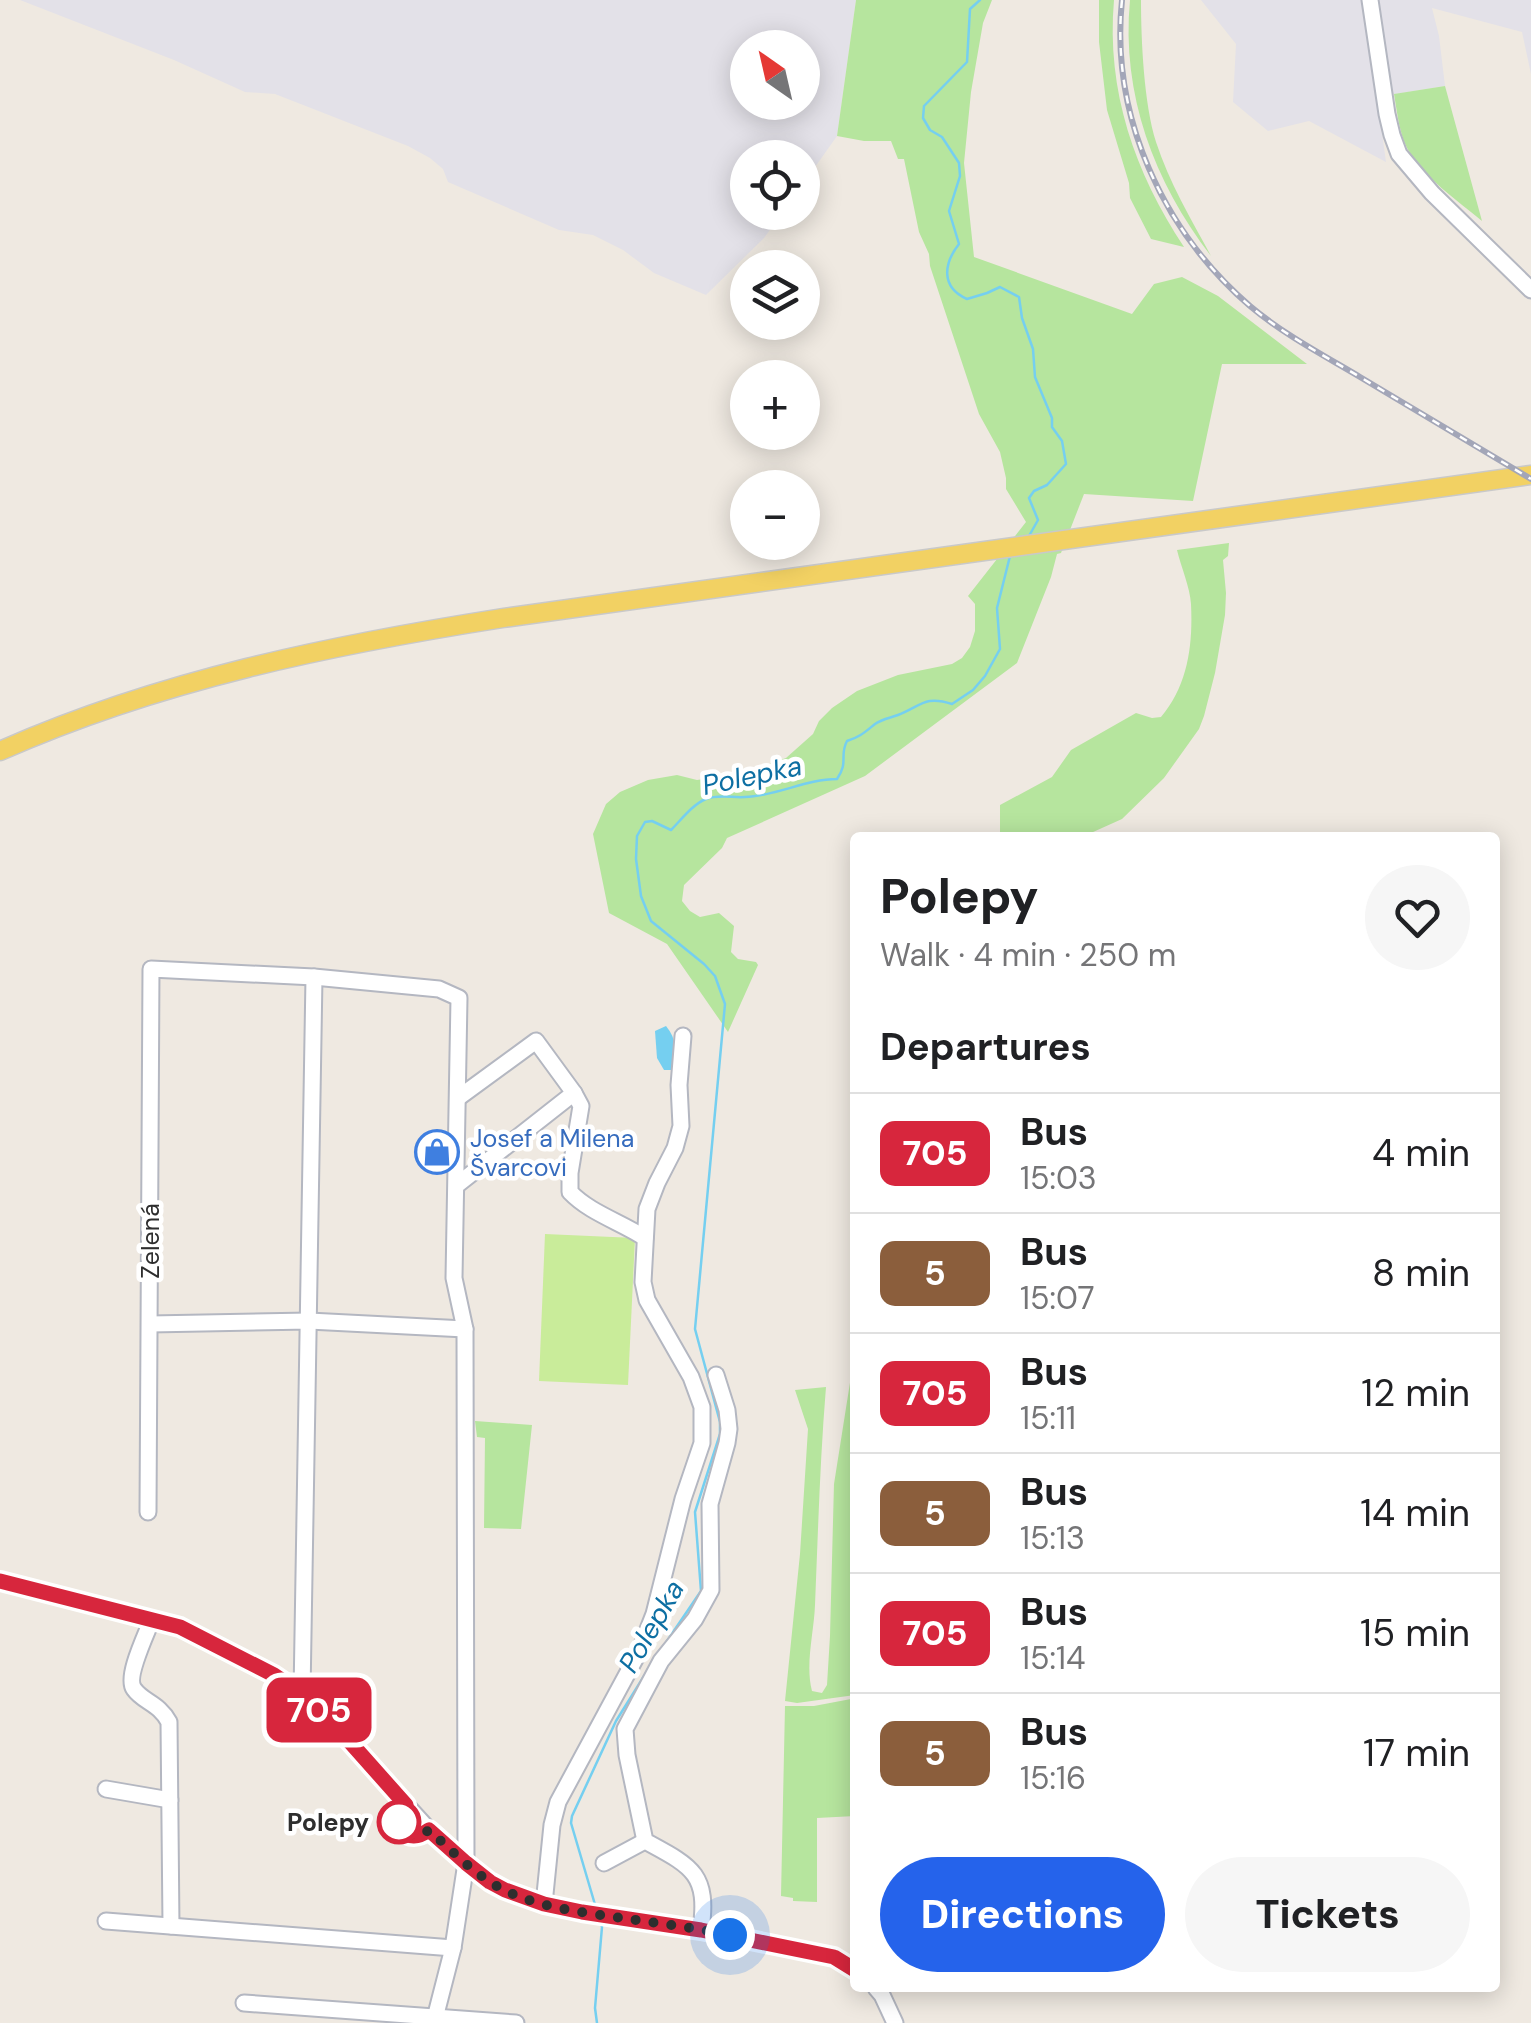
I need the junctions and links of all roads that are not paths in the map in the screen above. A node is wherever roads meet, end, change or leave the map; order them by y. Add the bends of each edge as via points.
1 (1370, 0) edge
2 (1531, 290) edge
3 (1531, 475) edge
4 (0, 752) edge
5 (314, 977) junction
6 (683, 1036) dead end
7 (574, 1092) junction
8 (458, 1098) junction
9 (456, 1186) junction
10 (646, 1238) junction
11 (310, 1322) junction
12 (150, 1324) junction
13 (465, 1330) junction
14 (716, 1376) dead end
15 (700, 1492) junction
16 (148, 1512) dead end
17 (0, 1581) edge
18 (152, 1618) junction
19 (302, 1694) junction
20 (106, 1790) dead end
21 (170, 1800) junction
22 (645, 1841) junction
23 (466, 1863) junction
24 (604, 1863) dead end
25 (544, 1904) junction
26 (106, 1921) dead end
27 (171, 1926) junction
28 (701, 1930) junction
29 (453, 1948) junction
30 (850, 1967) edge
31 (880, 1992) edge
32 (244, 2003) dead end
33 (434, 2018) junction
34 (516, 2023) edge
35 (895, 2023) edge

1 - 2 street via 1392,135 1406,163
3 - 4 main road via 325,649 174,688
5 - 8 street via 438,989 459,998
5 - 11 street
5 - 12 street, Zelená via 151,969
6 - 10 street via 681,1126 647,1209
7 - 8 street via 536,1041
7 - 9 street
7 - 10 street via 581,1106 570,1192
8 - 9 street
9 - 13 street via 454,1278
10 - 15 street via 647,1300 702,1406
11 - 12 street
11 - 13 street
11 - 19 street
12 - 16 street, Zelená
13 - 23 street
14 - 15 street via 728,1443
15 - 22 street via 709,1526 709,1595 625,1728
15 - 25 street via 640,1650 558,1802
17 - 18 street
18 - 19 street
18 - 21 street via 130,1678 169,1722
19 - 23 street via 406,1805 403,1832 420,1836 429,1830
20 - 21 street
21 - 27 street
22 - 24 street
22 - 28 street via 694,1873 704,1896
23 - 25 street via 497,1886
23 - 29 street
25 - 28 street
26 - 27 street
27 - 29 street
28 - 30 street via 834,1957
29 - 33 street
31 - 35 street
32 - 33 street
33 - 34 street

